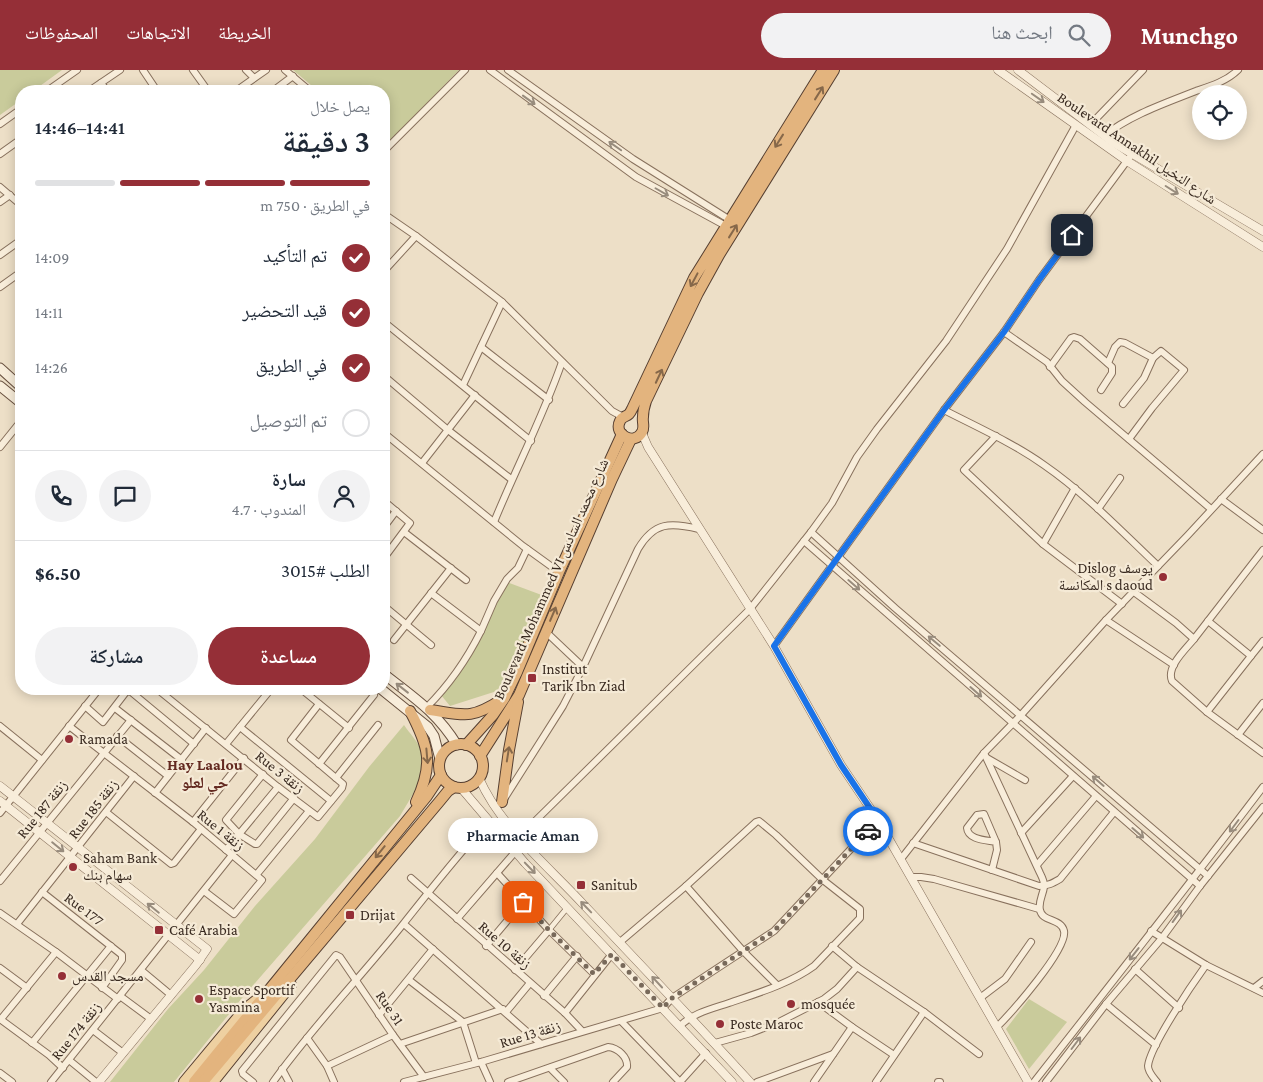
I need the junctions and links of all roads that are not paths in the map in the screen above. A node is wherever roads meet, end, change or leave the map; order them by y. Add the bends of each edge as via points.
1 (77, 70) edge
2 (120, 70) edge
3 (143, 70) edge
4 (193, 70) edge
5 (246, 70) edge
6 (266, 70) edge
7 (285, 70) edge
8 (465, 70) edge
9 (490, 70) edge
10 (508, 70) edge
11 (823, 70) edge
12 (834, 70) edge
13 (998, 70) edge
14 (1018, 70) edge
15 (1143, 70) edge
16 (1238, 70) edge
17 (292, 76) junction
18 (254, 78) junction
19 (101, 83) joint
20 (56, 85) edge
21 (98, 85) edge
22 (153, 85) edge
23 (204, 85) edge
24 (244, 85) edge
25 (281, 85) edge
26 (303, 85) edge
27 (15, 113) edge
28 (0, 124) edge
29 (1090, 124) junction
30 (1076, 125) junction
31 (1104, 136) junction
32 (15, 145) edge
33 (390, 145) edge
34 (0, 154) edge
35 (1129, 158) junction
36 (0, 187) edge
37 (10, 195) junction
38 (15, 200) edge
39 (0, 202) edge
40 (390, 218) edge
41 (728, 223) junction
42 (1263, 232) edge
43 (416, 236) junction
44 (15, 246) edge
45 (1263, 247) edge
46 (0, 255) edge
47 (390, 262) edge
48 (15, 276) edge
49 (0, 287) edge
50 (502, 302) junction
51 (390, 327) edge
52 (1004, 332) junction
53 (481, 347) junction
54 (1153, 358) junction
55 (562, 362) junction
56 (1108, 363) junction
57 (1050, 367) junction
58 (0, 368) edge
59 (390, 381) edge
60 (15, 382) edge
61 (463, 385) junction
62 (1101, 390) dead end
63 (2, 391) edge
64 (475, 396) junction
65 (15, 399) edge
66 (549, 400) junction
67 (1123, 404) dead end
68 (944, 410) junction
69 (624, 418) junction
70 (643, 421) junction
71 (15, 428) edge
72 (448, 430) junction
73 (633, 436) junction
74 (996, 436) junction
75 (390, 438) edge
76 (1129, 439) junction
77 (531, 441) junction
78 (0, 447) edge
79 (1263, 454) edge
80 (422, 463) junction
81 (1120, 478) dead end
82 (511, 479) junction
83 (1075, 488) junction
84 (1221, 499) junction
85 (390, 506) edge
86 (1098, 509) junction
87 (1211, 509) junction
88 (396, 511) junction
89 (390, 519) edge
90 (494, 522) junction
91 (699, 529) junction
92 (1263, 530) edge
93 (404, 532) junction
94 (811, 532) junction
95 (804, 541) junction
96 (1043, 544) junction
97 (527, 549) junction
98 (390, 550) edge
99 (1263, 550) edge
100 (838, 556) junction
101 (832, 565) junction
102 (1158, 566) junction
103 (451, 568) junction
104 (559, 572) junction
105 (466, 580) dead end
106 (1134, 592) junction
107 (431, 593) junction
108 (1122, 604) junction
109 (750, 609) junction
110 (390, 611) edge
111 (1106, 620) junction
112 (1208, 621) junction
113 (406, 625) junction
114 (481, 631) junction
115 (546, 632) junction
116 (1194, 639) junction
117 (394, 640) dead end
118 (1263, 641) edge
119 (431, 645) dead end
120 (774, 646) junction
121 (1252, 656) junction
122 (1174, 665) junction
123 (583, 667) junction
124 (390, 679) edge
125 (94, 695) edge
126 (124, 695) edge
127 (135, 695) edge
128 (165, 695) edge
129 (266, 695) edge
130 (308, 695) edge
131 (376, 695) edge
132 (383, 695) edge
133 (519, 695) junction
134 (504, 699) junction
135 (1263, 703) edge
136 (319, 704) junction
137 (85, 706) junction
138 (115, 708) junction
139 (428, 709) junction
140 (410, 711) junction
141 (1207, 712) junction
142 (1021, 715) junction
143 (131, 720) junction
144 (1012, 724) junction
145 (378, 725) dead end
146 (0, 726) edge
147 (69, 726) junction
148 (206, 728) junction
149 (240, 728) junction
150 (349, 728) junction
151 (1238, 735) junction
152 (117, 736) junction
153 (194, 744) junction
154 (226, 744) junction
155 (462, 745) junction
156 (104, 752) junction
157 (1263, 754) edge
158 (985, 755) junction
159 (480, 756) junction
160 (244, 758) junction
161 (440, 759) junction
162 (42, 760) junction
163 (182, 760) junction
164 (319, 764) junction
165 (263, 774) junction
166 (440, 775) junction
167 (134, 776) junction
168 (168, 776) junction
169 (1073, 776) junction
170 (336, 778) junction
171 (479, 778) junction
172 (1025, 780) dead end
173 (0, 786) edge
174 (278, 787) junction
175 (1263, 787) edge
176 (457, 788) junction
177 (156, 793) junction
178 (13, 796) junction
179 (1096, 796) junction
180 (294, 798) junction
181 (331, 801) junction
182 (3, 803) edge
183 (499, 805) junction
184 (1263, 808) edge
185 (309, 811) junction
186 (106, 812) junction
187 (1114, 812) junction
188 (0, 813) edge
189 (410, 815) junction
190 (878, 820) junction
191 (489, 821) junction
192 (192, 822) junction
193 (47, 823) junction
194 (201, 829) junction
195 (40, 832) junction
196 (1021, 833) junction
197 (239, 834) junction
198 (519, 837) junction
199 (996, 842) junction
200 (913, 843) junction
201 (78, 848) junction
202 (226, 850) junction
203 (515, 852) junction
204 (232, 855) junction
205 (71, 857) junction
206 (901, 859) junction
207 (1037, 865) junction
208 (992, 870) junction
209 (1201, 870) junction
210 (497, 873) junction
211 (257, 874) junction
212 (1208, 876) junction
213 (910, 877) junction
214 (411, 878) dead end
215 (823, 880) junction
216 (1194, 880) junction
217 (0, 881) edge
218 (686, 886) junction
219 (1045, 886) junction
220 (1200, 886) junction
221 (204, 891) junction
222 (42, 892) junction
223 (427, 893) junction
224 (523, 902) junction
225 (567, 908) junction
226 (1039, 908) junction
227 (0, 913) edge
228 (457, 919) junction
229 (17, 924) junction
230 (404, 924) junction
231 (176, 926) junction
232 (549, 930) junction
233 (1151, 931) junction
234 (168, 935) junction
235 (1162, 938) junction
236 (322, 940) junction
237 (620, 942) junction
238 (1031, 942) dead end
239 (111, 946) junction
240 (486, 946) junction
241 (832, 946) junction
242 (433, 949) junction
243 (56, 952) junction
244 (744, 952) junction
245 (612, 954) junction
246 (577, 956) junction
247 (200, 960) junction
248 (1206, 965) junction
249 (857, 967) junction
250 (0, 968) edge
251 (1135, 969) junction
252 (141, 970) junction
253 (514, 970) junction
254 (594, 974) junction
255 (88, 976) junction
256 (356, 979) junction
257 (409, 980) junction
258 (1263, 981) edge
259 (530, 983) junction
260 (777, 986) junction
261 (27, 988) junction
262 (102, 988) junction
263 (1254, 988) junction
264 (267, 992) junction
265 (1263, 993) edge
266 (171, 995) junction
267 (544, 996) junction
268 (119, 997) junction
269 (672, 998) junction
270 (980, 998) junction
271 (818, 1002) junction
272 (1106, 1004) junction
273 (663, 1008) junction
274 (1179, 1008) junction
275 (505, 1011) junction
276 (924, 1012) junction
277 (564, 1013) junction
278 (380, 1015) junction
279 (690, 1016) junction
280 (0, 1019) edge
281 (150, 1019) junction
282 (622, 1020) junction
283 (463, 1022) junction
284 (680, 1026) junction
285 (852, 1027) junction
286 (997, 1027) junction
287 (93, 1030) junction
288 (582, 1031) junction
289 (393, 1034) junction
290 (307, 1038) junction
291 (32, 1044) junction
292 (400, 1044) junction
293 (541, 1044) junction
294 (715, 1044) junction
295 (1156, 1045) junction
296 (123, 1053) junction
297 (706, 1053) junction
298 (834, 1054) junction
299 (979, 1054) dead end
300 (894, 1055) junction
301 (69, 1060) junction
302 (478, 1062) junction
303 (327, 1066) junction
304 (63, 1068) junction
305 (550, 1068) junction
306 (282, 1069) junction
307 (0, 1073) edge
308 (421, 1079) edge
309 (12, 1082) edge
310 (51, 1082) edge
311 (98, 1082) edge
312 (184, 1082) edge
313 (194, 1082) edge
314 (203, 1082) edge
315 (213, 1082) edge
316 (253, 1082) edge
317 (273, 1082) edge
318 (289, 1082) edge
319 (334, 1082) edge
320 (404, 1082) edge
321 (490, 1082) edge
322 (508, 1082) edge
323 (564, 1082) edge
324 (613, 1082) edge
325 (680, 1082) edge
326 (732, 1082) edge
327 (750, 1082) edge
328 (757, 1082) edge
329 (814, 1082) edge
330 (876, 1082) edge
331 (1028, 1082) edge
332 (1034, 1082) edge
333 (1046, 1082) edge
334 (1157, 1082) edge

1 - 20 street
2 - 19 street
3 - 22 street
4 - 23 street
5 - 18 street
6 - 18 street
7 - 17 street
8 - 33 street
9 -> 41 street via 636,177
41 -> 10 street
11 -> 41 highway
70 -> 12 highway, Boulevard Mohammed VI شارع محمد السادس via 646,402 698,293
13 -> 30 street, Boulevard Annakhil شارع النخيل
14 - 29 street, Boulevard Annakhil شارع النخيل
15 - 29 street
16 - 31 street via 1219,82 1115,127
17 - 25 street
17 - 26 street
18 - 24 street
19 - 21 street
27 - 28 street
29 - 31 street, Boulevard Annakhil شارع النخيل
30 - 35 street, Boulevard Annakhil شارع النخيل
30 - 94 street via 1007,249 946,341 857,457
31 - 35 street, Boulevard Annakhil شارع النخيل
32 - 34 street
35 - 42 street, Boulevard Annakhil شارع النخيل
35 -> 45 street, Boulevard Annakhil شارع النخيل
35 - 52 street
36 - 37 street
37 - 38 street
37 - 39 street
40 - 43 street
41 -> 69 highway via 694,278
43 - 47 street
43 - 50 street
44 - 46 street
48 - 49 street
50 - 53 street
50 - 55 street
51 - 61 street
52 - 57 street
52 - 68 street
53 - 61 street
53 - 66 street
54 - 56 street via 1120,342
54 - 67 street via 1144,378
54 - 76 street via 1161,351 1184,370
55 - 66 street
55 - 69 street via 612,411
56 - 57 street via 1074,337 1067,341
56 - 62 street via 1113,370
57 - 76 street
58 - 60 main road
59 - 72 street
61 - 64 street
63 - 65 main road
64 - 72 street
64 - 77 street
66 - 77 street
68 - 74 street
68 - 100 street
69 - 70 highway via 637,415
69 - 73 highway via 619,430
70 - 73 highway, Boulevard Mohammed VI شارع محمد السادس via 644,425
71 - 78 street
72 - 80 street
72 - 82 street
73 - 91 street via 648,447
73 - 104 highway, Boulevard Mohammed VI شارع محمد السادس
115 -> 73 highway, Boulevard Mohammed VI شارع محمد السادس
74 - 83 street
74 - 96 street via 964,470
75 - 80 street
76 - 87 street
77 - 82 street
79 - 84 street
80 - 90 street
81 - 86 street
82 - 90 street
83 - 86 street
83 - 96 street
84 - 87 street
84 - 92 street
85 - 88 street
86 - 102 street
87 - 102 street
88 - 89 street
88 - 93 street via 410,523
90 - 97 street
91 - 109 street
91 - 123 street via 666,525 644,538
93 - 98 street
93 - 103 street
94 - 95 street
94 - 100 street
95 - 101 street
95 - 109 street
96 - 108 street
97 - 104 street
97 - 114 street via 518,568 494,601
99 - 112 street
100 - 101 street
142 -> 100 street
101 - 120 street
101 -> 144 street
102 - 106 street
103 - 105 street
103 - 107 street
104 - 134 highway, Boulevard Mohammed VI شارع محمد السادس
106 - 108 street
106 - 116 street
107 - 113 street
107 - 114 street
108 - 111 street
109 - 120 street
109 - 198 street
110 - 113 street
111 - 122 street
111 - 142 street
112 - 116 street
112 - 121 street
113 - 117 street
113 - 119 street
114 - 139 street via 470,654
115 - 123 street
115 - 133 highway, Boulevard Mohammed VI شارع محمد السادس
116 - 122 street
118 - 121 street
120 - 190 street via 841,765
121 - 141 street
122 - 141 street via 1170,676 1172,681
123 - 183 street via 563,706
139 -> 124 main road
125 - 137 street
126 - 138 street
127 - 153 street
128 - 148 street, Rue 3 زنقة
129 - 149 street
130 - 136 street
131 - 150 street
132 - 140 main road
133 - 159 highway, Boulevard Mohammed VI شارع محمد السادس
183 -> 133 highway
134 - 139 highway via 474,714 459,715
134 - 155 highway, Boulevard Mohammed VI شارع محمد السادس via 494,716
135 - 151 street
136 - 150 street
136 - 164 street via 291,740
137 - 138 street via 104,722
137 - 147 street
138 - 143 street
139 - 155 main road
140 - 161 main road via 430,731
140 -> 189 highway via 424,741 427,763 424,784
141 - 151 street
142 - 144 street
209 -> 142 street
143 - 152 street, Rue 187 زنقة
143 - 163 street
144 - 158 street
144 - 169 street
145 - 170 street
146 - 162 street
147 - 156 street, Rue 1 زنقة
147 - 162 street
148 - 153 street
148 - 154 street, Rue 3 زنقة
149 - 154 street
149 - 181 street
150 - 164 street
151 - 157 street
152 - 156 street, Rue 187 زنقة
152 - 168 street
153 - 163 street
154 - 160 street, Rue 3 زنقة
155 - 159 highway via 472,747
155 - 161 highway via 446,750
156 - 167 street, Rue 1 زنقة
156 - 193 street, Rue 187 زنقة
158 - 172 street
158 - 196 street
158 - 200 street
159 - 171 highway via 483,767
160 - 165 street, Rue 3 زنقة
160 - 192 street
161 - 166 highway
162 - 178 street
163 - 168 street
164 - 170 street
165 - 174 street, Rue 3 زنقة
165 - 197 street via 226,820
166 - 176 highway via 447,784
166 - 189 highway
167 - 177 street, Rue 1 زنقة
167 - 186 street, Rue 185 زنقة
168 - 177 street
169 - 179 street
169 - 196 street
170 - 181 street via 342,783 342,788
171 - 176 highway via 470,786
171 - 183 street
173 - 178 street
174 - 180 street, Rue 3 زنقة
174 - 197 street
175 -> 209 street
176 - 191 street
176 - 236 highway via 448,791
177 - 192 street, Rue 1 زنقة
178 - 182 street
178 - 193 street
179 - 187 street
179 - 207 street
180 - 185 street, Rue 3 زنقة
180 - 197 street via 257,844
181 - 185 street, Rue 3 زنقة via 318,816
182 - 188 street
182 - 195 street
183 - 198 street
184 - 212 street
185 - 211 street
186 - 194 street via 171,864
186 - 201 street, Rue 185 زنقة
187 -> 216 street
187 - 219 street via 1060,879
189 -> 264 highway
190 - 206 street
190 - 215 street
191 - 203 street
191 - 223 street
192 - 194 street, Rue 1 زنقة
193 - 195 street, Rue 187 زنقة
193 - 201 street
194 - 202 street, Rue 1 زنقة
195 -> 205 street
195 - 217 street, Rue 187 زنقة
196 - 207 street
197 - 202 street
237 -> 198 street
199 - 199 street via 984,814 977,815 967,828 968,833
199 - 208 street
200 - 206 street
200 - 208 street
201 - 205 street, Rue 185 زنقة
231 -> 201 street
202 - 204 street, Rue 1 زنقة
203 - 210 street
203 -> 225 street
204 - 211 street, Rue 1 زنقة
204 - 221 street, Rue 174 زنقة
205 - 222 street, Rue 185 زنقة
205 - 234 street
206 - 213 street
207 - 219 street
208 - 219 street
209 - 212 street
209 - 216 street
210 - 224 street
210 - 228 street
211 - 221 street, Rue 1 زنقة via 262,880 234,914
212 - 220 street
213 - 226 street via 934,879
213 - 270 street
214 - 223 street, Rue 10 زنقة
215 - 218 street via 759,821
215 - 241 street via 860,908 861,913 860,918
215 - 244 street via 774,931
216 - 220 street
216 - 233 street
218 - 237 street
218 - 244 street
219 - 226 street
235 -> 220 street
221 - 231 street, Rue 174 زنقة
222 - 229 street, Rue 185 زنقة
222 - 239 street, Rue 177
223 - 228 street, Rue 10 زنقة
223 - 230 street
224 - 232 street
224 - 240 street
225 - 232 street
225 - 245 street
226 - 286 street via 1045,917 1059,922 1065,934 1064,940 1025,996
227 - 229 street
228 - 240 street, Rue 10 زنقة
229 - 243 street
230 - 242 street
230 - 256 street
231 - 234 street, Rue 174 زنقة
231 - 247 street via 206,947 207,951
232 - 246 street
232 - 253 street
233 - 235 street
233 -> 332 street
234 - 247 street
234 - 252 street, Rue 174 زنقة
235 - 248 street
235 - 251 street
236 - 314 highway
236 - 315 main road via 295,980
269 -> 237 street
238 - 270 street via 1005,980
239 - 255 street
239 - 262 street via 122,955 122,960
240 - 253 street, Rue 10 زنقة
241 - 249 street
241 - 260 street via 814,966
242 - 257 street
242 - 275 street
243 - 255 street
243 - 261 street
244 - 260 street
244 - 269 street
245 - 254 street
245 - 273 street
246 - 254 street
246 - 267 street
247 - 266 street
248 - 263 street
248 - 274 street
249 - 271 street via 837,989
249 - 276 street
250 - 261 street
251 - 272 street
251 - 274 street
252 - 266 street
252 - 268 street, Rue 174 زنقة
253 - 259 street, Rue 10 زنقة
254 - 277 street
255 - 262 street
255 - 291 street
256 - 278 street, Rue 31
256 - 290 street
256 - 316 street, Rue 31 via 339,956 335,956 242,1071
257 - 278 street
257 - 283 street
258 - 263 street
259 - 267 street, Rue 10 زنقة
259 - 275 street
260 - 279 street
261 - 280 street
262 - 268 street
263 - 265 street
264 - 312 main road via 244,1010
264 - 313 highway
266 - 281 street
267 - 277 street, Rue 10 زنقة
268 - 281 street
268 - 287 street, Rue 174 زنقة
269 - 273 street
269 - 279 street
270 - 286 street
271 - 285 street
271 - 294 street via 779,1022
272 - 295 street
333 -> 272 street
273 - 282 street, Rue 13 زنقة
273 - 284 street
274 - 295 street
275 - 283 street
275 - 293 street
276 - 299 street
276 - 300 street
277 - 288 street, Rue 10 زنقة
278 - 289 street, Rue 31
279 - 284 street
279 - 294 street
280 - 291 street
281 - 296 street
282 - 288 street, Rue 13 زنقة
282 - 325 street
283 - 292 street
283 - 302 street
284 - 297 street
285 - 298 street
285 - 300 street
286 - 331 street
287 - 296 street
287 - 301 street, Rue 174 زنقة
288 - 293 street, Rue 13 زنقة
289 - 292 street, Rue 31
289 - 303 street
290 - 303 street
290 - 306 street
291 - 304 street
292 - 308 street, Rue 31
293 - 302 street, Rue 13 زنقة
294 - 327 street
295 - 334 street via 1148,1067
296 - 311 street
297 - 325 street
297 - 326 street
298 - 328 street
298 - 329 street
300 - 330 street
301 - 304 street, Rue 174 زنقة
301 - 311 street
302 - 308 street, Rue 13 زنقة
302 - 321 street
303 - 319 street
304 - 310 street, Rue 174 زنقة
305 - 322 street
305 - 323 street
305 - 324 street via 612,1047 628,1064
306 - 317 street
306 - 318 street
307 - 309 street
308 - 320 street, Rue 13 زنقة

